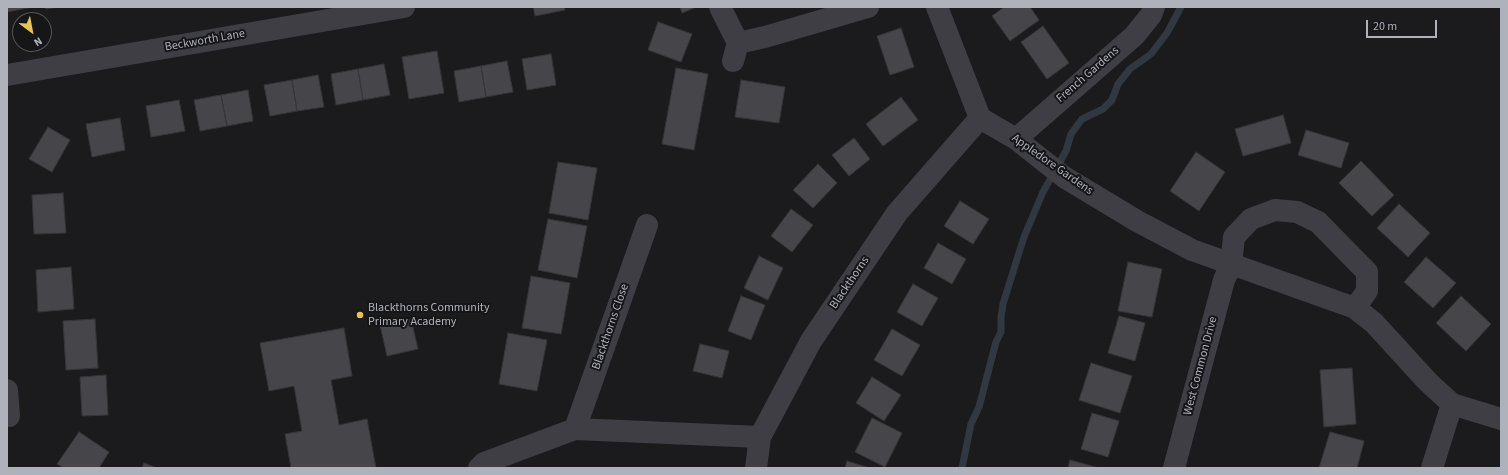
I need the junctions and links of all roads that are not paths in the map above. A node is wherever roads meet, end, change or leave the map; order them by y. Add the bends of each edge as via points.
1 (404, 7) edge
2 (720, 7) edge
3 (868, 7) edge
4 (937, 7) edge
5 (1154, 7) edge
6 (7, 76) edge
7 (980, 118) junction
8 (1016, 139) junction
9 (647, 225) dead end
10 (1231, 265) junction
11 (1355, 308) junction
12 (7, 390) edge
13 (1452, 404) junction
14 (9, 416) dead end
15 (1501, 419) edge
16 (575, 429) junction
17 (760, 437) junction
18 (480, 468) edge
19 (756, 468) edge
20 (1174, 468) edge
21 (1432, 468) edge

1 - 6 street, Beckworth Lane
2 - 3 street via 736,52 764,37
4 - 7 street
5 - 8 street, French Gardens via 1151,15 1134,36
7 - 8 street, Appledore Gardens
7 - 17 street, Blackthorns via 897,213 811,341
8 - 10 street, Appledore Gardens via 1055,170 1144,225 1192,250
9 - 16 street, Blackthorns Close
10 - 11 street
10 - 11 street, West Common Drive via 1234,237 1251,219 1275,210 1297,212 1318,222 1367,272 1367,291
10 - 20 street, West Common Drive via 1224,280
11 - 13 street via 1374,323 1428,382
12 - 14 street
13 - 15 street
13 - 21 street
16 - 17 street
16 - 18 street via 484,463
17 - 19 street, Blackthorns

